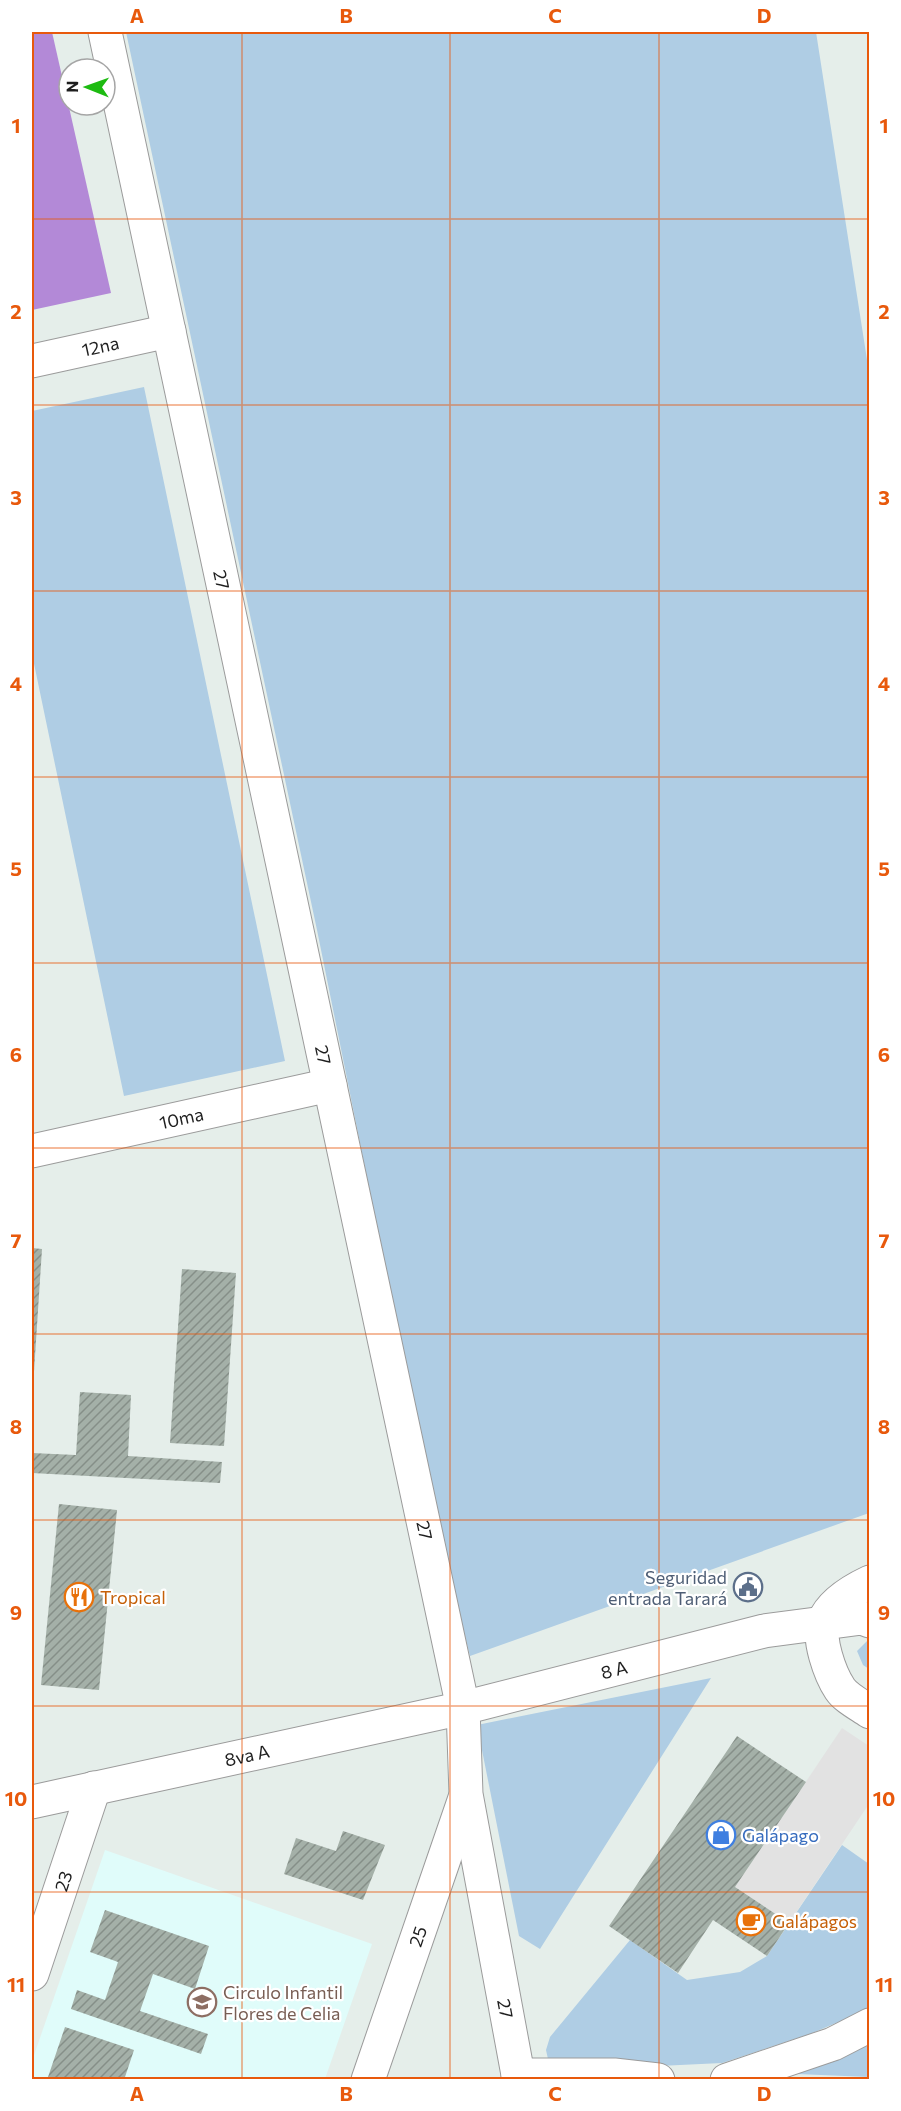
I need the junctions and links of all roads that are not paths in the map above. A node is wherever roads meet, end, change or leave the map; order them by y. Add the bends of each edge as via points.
1 (105, 32) edge
2 (169, 331) junction
3 (32, 361) edge
4 (330, 1085) junction
5 (32, 1151) edge
6 (870, 1582) edge
7 (870, 1621) edge
8 (823, 1622) junction
9 (464, 1708) junction
10 (870, 1712) edge
11 (94, 1788) junction
12 (466, 1794) junction
13 (32, 1802) edge
14 (32, 1974) edge
15 (870, 2025) edge
16 (518, 2077) edge
17 (368, 2079) edge
18 (658, 2079) edge
19 (727, 2079) edge

1 - 2 street, 27
2 - 3 street, 12na
2 - 4 street, 27
4 - 5 street, 10ma
4 - 9 street, 27
6 - 8 street via 853,1589
7 - 8 street, 8 A via 862,1618
8 - 9 street, 8 A via 764,1631
8 - 10 street via 826,1661 836,1681 841,1690
9 - 11 street, 8va A
9 - 12 street, 27
11 - 13 street, 8va A
11 - 14 street, 23
12 - 16 street, 27
12 - 17 street, 25
15 - 19 street via 833,2044
16 - 18 street

